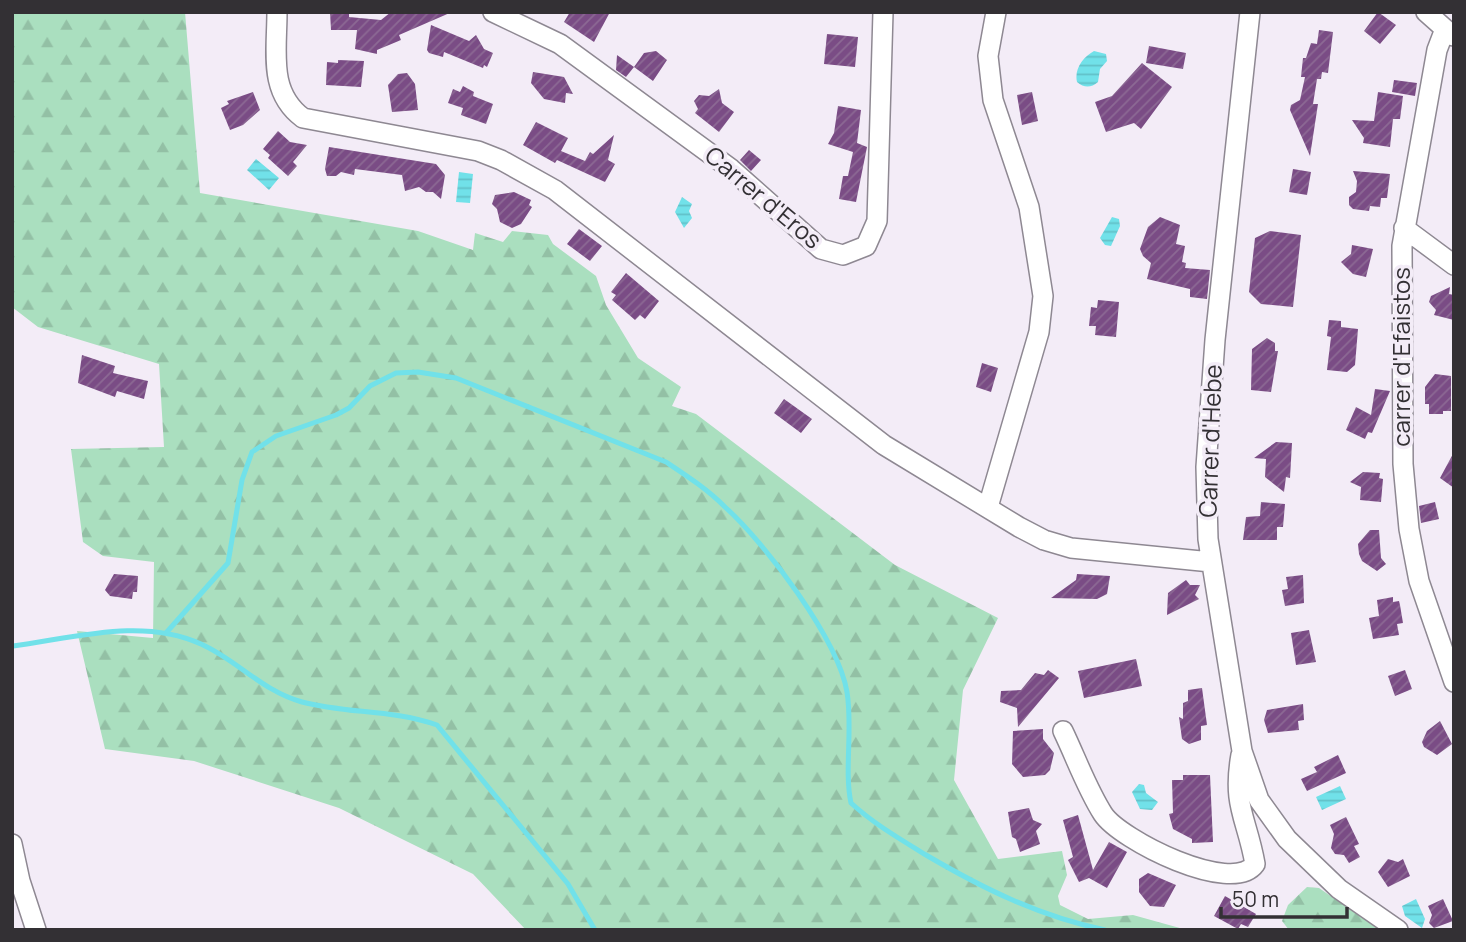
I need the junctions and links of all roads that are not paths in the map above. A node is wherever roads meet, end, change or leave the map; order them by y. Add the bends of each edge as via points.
1 (277, 12) edge
2 (493, 12) edge
3 (540, 12) edge
4 (883, 12) edge
5 (996, 12) edge
6 (1250, 12) edge
7 (1426, 12) edge
8 (539, 33) junction
9 (1449, 33) edge
10 (1404, 228) junction
11 (1454, 265) edge
12 (988, 507) junction
13 (1211, 562) junction
14 (1454, 682) edge
15 (1063, 731) dead end
16 (1242, 751) junction
17 (12, 844) edge
18 (36, 930) edge
19 (1398, 930) edge

1 - 12 street via 279,91 303,118 478,151 545,184 884,445
2 - 8 street, Carrer d'Eros
3 - 8 street
4 - 8 street, Carrer d'Eros via 877,221 866,246 843,255 821,249 732,169
5 - 12 street via 988,56 993,100 1029,207 1043,296 1039,332
6 - 13 street, Carrer d'Hebe via 1215,340 1206,467
7 - 9 street
9 - 10 street, carrer d'Efaistos via 1437,50
10 - 11 street
10 - 14 street, carrer d'Efaistos via 1405,499 1419,581
12 - 13 street via 1035,536 1071,548
13 - 16 street, Carrer d'Hebe
15 - 16 street via 1104,814 1115,826 1189,865 1235,876 1255,864 1238,806
16 - 19 street, Carrer d'Hebe via 1259,800 1287,839 1339,889
17 - 18 street

